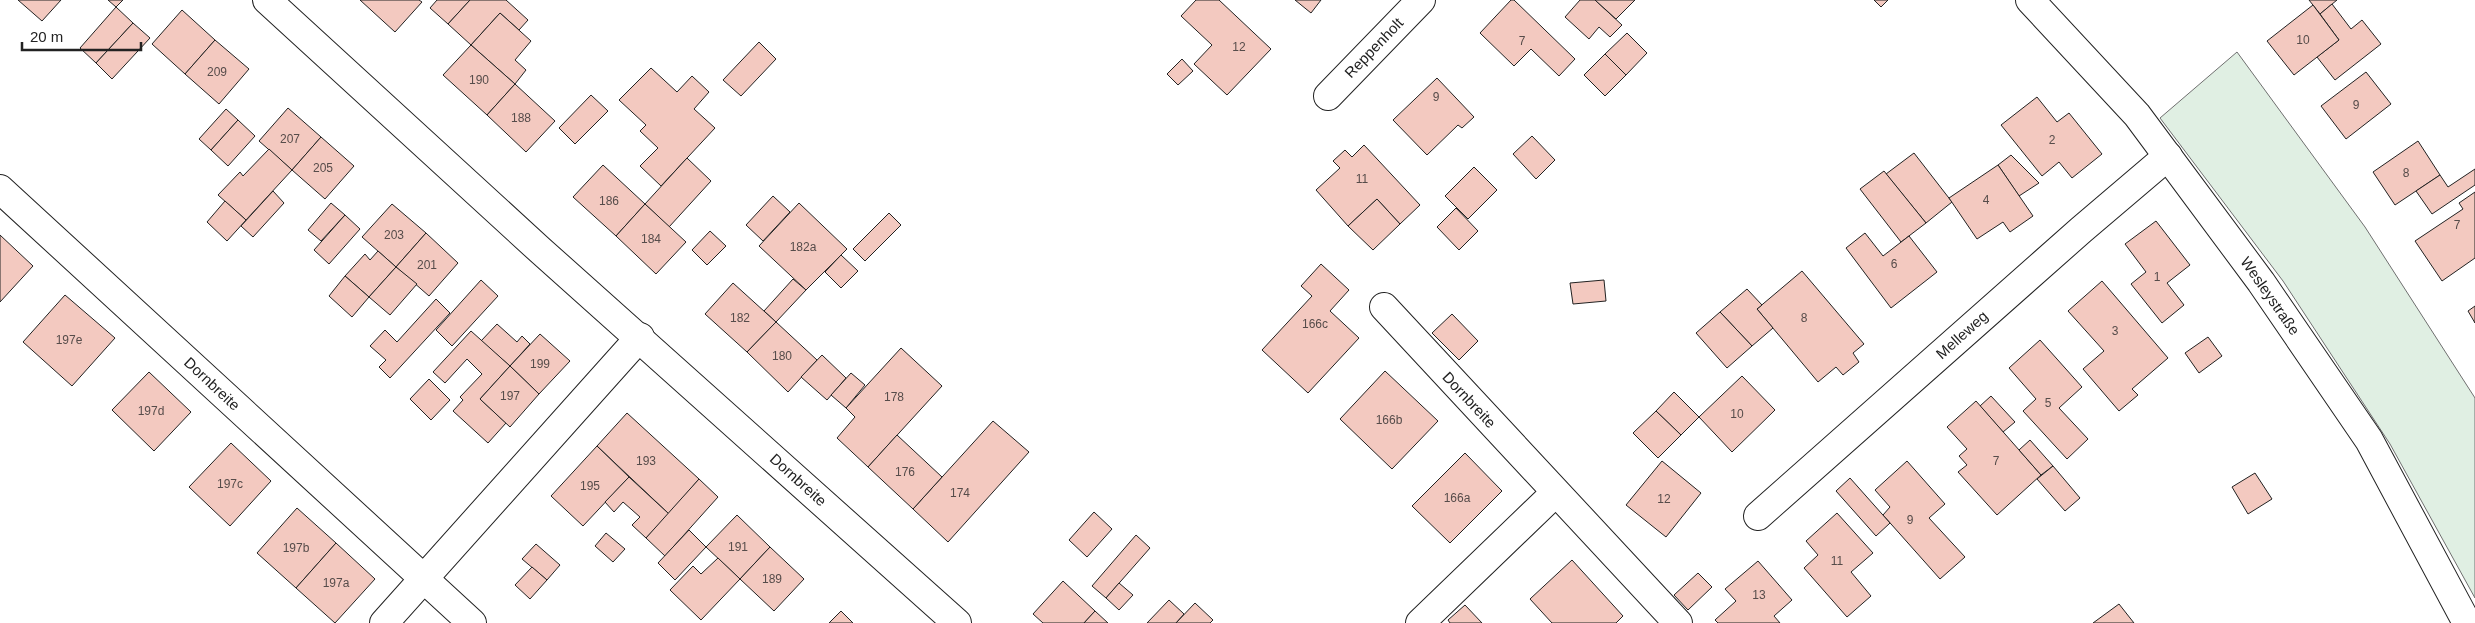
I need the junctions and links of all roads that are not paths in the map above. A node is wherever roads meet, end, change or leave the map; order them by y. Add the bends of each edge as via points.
1 (268, 0) edge
2 (1421, 0) edge
3 (2030, 0) edge
4 (1328, 96) dead end
5 (2168, 156) junction
6 (0, 189) edge
7 (1384, 307) dead end
8 (640, 338) junction
9 (1555, 493) junction
10 (1758, 516) dead end
11 (424, 579) junction
12 (384, 623) edge
13 (472, 623) edge
14 (957, 623) edge
15 (1420, 623) edge
16 (1678, 623) edge
17 (2467, 623) edge

1 - 8 street, Dornbreite
2 - 4 street, Reppenholt
3 - 5 street, Wesleystraße via 2137,115
5 - 10 street, Melleweg
5 - 17 street, Wesleystraße via 2261,282 2369,440
6 - 11 street, Dornbreite
7 - 9 street, Dornbreite
8 - 11 street
8 - 14 street, Dornbreite
9 - 15 street
9 - 16 street, Dornbreite
11 - 12 street
11 - 13 street, Dornbreite

